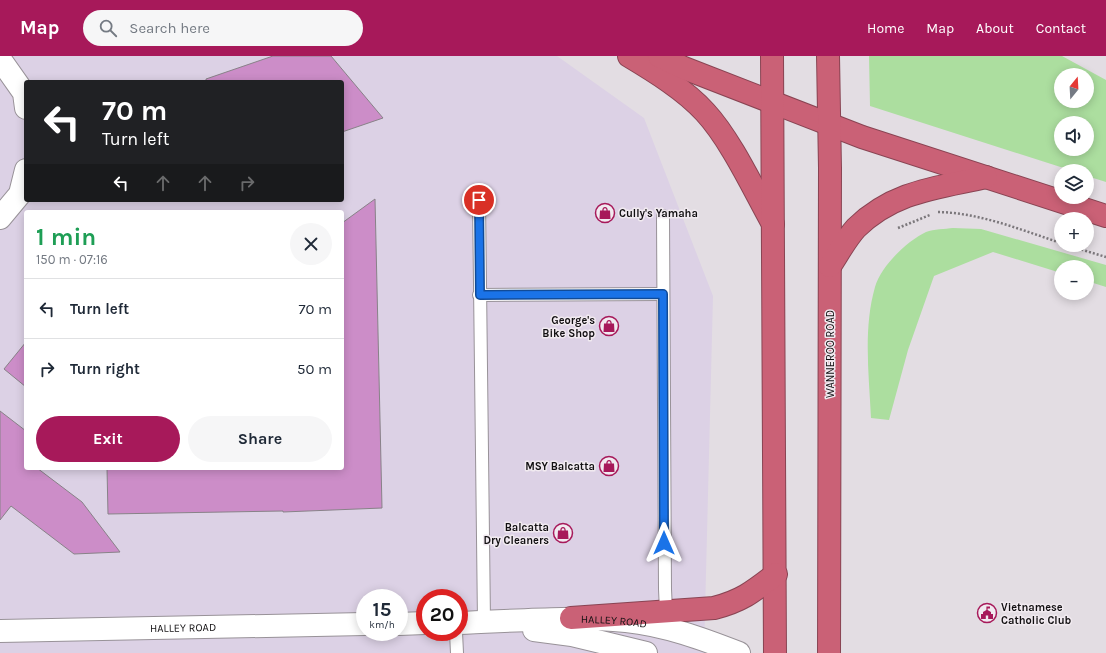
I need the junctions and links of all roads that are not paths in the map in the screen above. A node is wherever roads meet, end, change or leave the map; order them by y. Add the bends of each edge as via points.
1 (629, 56) edge
2 (659, 56) edge
3 (772, 56) edge
4 (828, 56) edge
5 (0, 59) edge
6 (24, 93) edge
7 (772, 103) junction
8 (829, 125) junction
9 (987, 176) junction
10 (24, 178) edge
11 (479, 200) dead end
12 (663, 216) dead end
13 (1106, 216) edge
14 (0, 218) edge
15 (774, 225) junction
16 (830, 266) junction
17 (663, 294) junction
18 (480, 295) junction
19 (776, 574) junction
20 (666, 611) junction
21 (571, 618) junction
22 (484, 622) junction
23 (468, 623) edge
24 (356, 624) edge
25 (0, 631) edge
26 (456, 641) edge
27 (457, 653) edge
28 (646, 653) edge
29 (739, 653) edge
30 (775, 653) edge
31 (828, 653) edge

1 - 15 highway via 659,74 705,112 723,136
2 - 7 highway
3 - 7 highway
4 - 8 highway, WANNEROO ROAD
5 - 6 street
7 - 8 highway
7 - 15 highway
8 - 9 highway
8 - 16 highway, WANNEROO ROAD
9 - 13 highway
9 - 16 highway via 910,194 880,207 855,229
10 - 14 street via 20,194
11 - 18 lane
12 - 17 lane
15 - 19 highway
16 - 31 highway, WANNEROO ROAD
17 - 18 lane
17 - 20 lane
18 - 22 lane
19 - 20 highway via 733,603 714,608
19 - 30 highway
20 - 21 highway
21 - 22 street, HALLEY ROAD
21 - 29 street, HALLEY ROAD via 627,621 674,630
22 - 23 street, HALLEY ROAD
22 - 28 street, HALLEY ROAD via 572,635
24 - 25 street, HALLEY ROAD
26 - 27 lane

